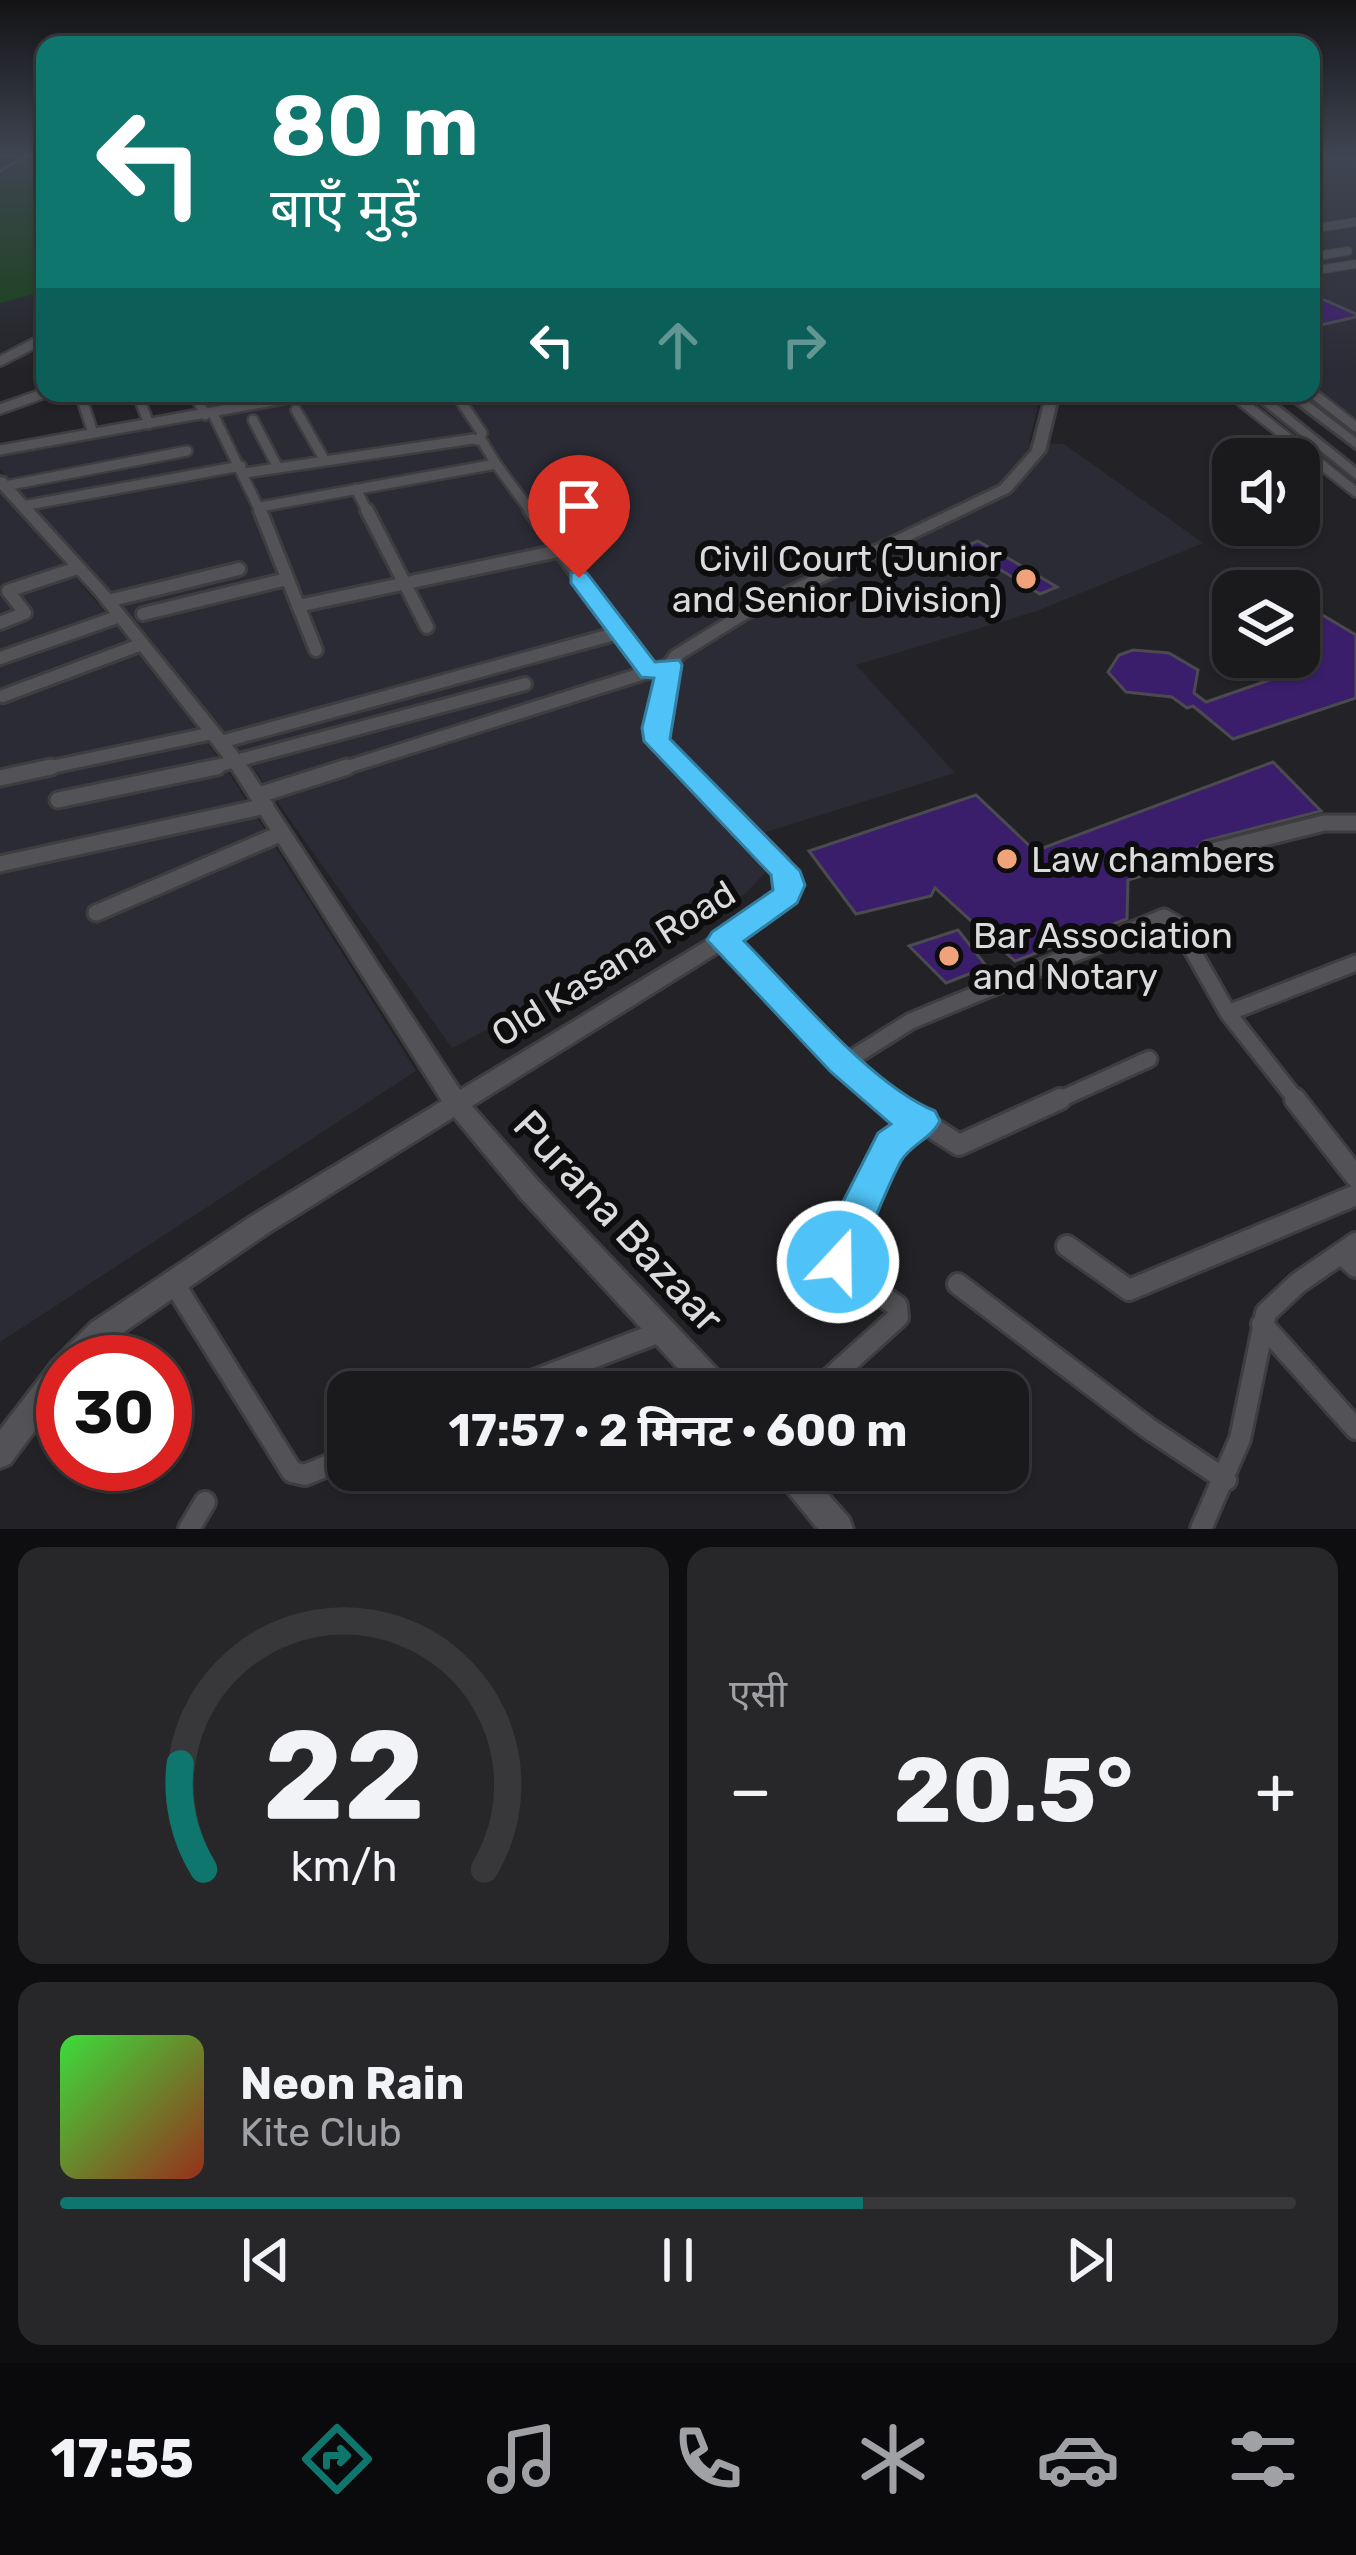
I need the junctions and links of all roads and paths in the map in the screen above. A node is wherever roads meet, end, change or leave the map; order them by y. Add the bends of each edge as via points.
1 (1348, 251) dead end
2 (1320, 256) edge
3 (1356, 264) edge
4 (1320, 270) edge
5 (36, 343) edge
6 (0, 361) edge
7 (36, 396) edge
8 (1320, 399) edge
9 (83, 402) edge
10 (140, 402) edge
11 (200, 402) edge
12 (258, 402) edge
13 (461, 402) edge
14 (1051, 402) edge
15 (1242, 402) edge
16 (1256, 402) edge
17 (1266, 402) edge
18 (1301, 402) edge
19 (0, 410) edge
20 (296, 410) dead end
21 (1255, 412) junction
22 (209, 415) junction
23 (253, 420) dead end
24 (149, 424) junction
25 (1356, 427) edge
26 (93, 433) junction
27 (480, 440) junction
28 (1356, 444) edge
29 (0, 450) edge
30 (187, 451) dead end
31 (325, 461) junction
32 (158, 464) dead end
33 (496, 464) junction
34 (278, 468) junction
35 (243, 470) junction
36 (117, 471) dead end
37 (1356, 475) edge
38 (164, 480) junction
39 (2, 484) edge
40 (120, 488) junction
41 (356, 489) junction
42 (1356, 492) edge
43 (23, 506) junction
44 (260, 507) junction
45 (558, 551) junction
46 (77, 568) junction
47 (238, 569) dead end
48 (287, 579) junction
49 (401, 584) junction
50 (2, 587) edge
51 (298, 606) junction
52 (114, 609) junction
53 (143, 614) dead end
54 (0, 623) edge
55 (427, 627) dead end
56 (622, 632) junction
57 (142, 644) junction
58 (316, 650) dead end
59 (0, 658) edge
60 (660, 668) junction
61 (525, 684) dead end
62 (3, 696) edge
63 (217, 737) junction
64 (237, 763) junction
65 (0, 778) edge
66 (58, 800) dead end
67 (263, 801) junction
68 (1356, 824) edge
69 (282, 833) junction
70 (1208, 852) dead end
71 (0, 864) edge
72 (96, 913) dead end
73 (723, 940) junction
74 (1356, 963) edge
75 (1228, 1013) junction
76 (1149, 1059) dead end
77 (844, 1063) junction
78 (458, 1106) junction
79 (922, 1121) junction
80 (1356, 1177) edge
81 (1356, 1195) edge
82 (1067, 1246) dead end
83 (1351, 1254) edge
84 (173, 1282) junction
85 (958, 1284) dead end
86 (1262, 1324) junction
87 (664, 1330) junction
88 (98, 1335) edge
89 (558, 1371) edge
90 (700, 1371) edge
91 (838, 1371) edge
92 (36, 1406) edge
93 (1356, 1429) edge
94 (0, 1454) edge
95 (327, 1466) edge
96 (1226, 1480) junction
97 (806, 1491) edge
98 (206, 1502) dead end
99 (189, 1529) edge
100 (838, 1529) edge
101 (1201, 1529) edge

1 - 2 street
3 - 4 street
5 - 6 street
7 - 19 street
8 - 25 street
9 - 26 street
10 - 24 street
11 - 22 street
12 - 22 street
13 - 27 street
14 - 60 street via 1038,451 1005,489 742,615
15 - 21 street
16 - 21 street
17 - 37 street
18 - 28 street
20 - 31 street
21 - 42 street
22 - 24 street
22 - 35 street
23 - 34 street
24 - 26 street
26 - 29 street
27 - 31 street
27 - 33 street
30 - 39 street
31 - 34 street
32 - 38 street
33 - 41 street
33 - 45 street
34 - 35 street
35 - 38 street
35 - 44 street
36 - 40 street
38 - 40 street
39 - 43 street, Purana Bazaar
40 - 43 street
41 - 44 street
41 - 49 street
43 - 46 street, Purana Bazaar
44 - 48 street
45 - 49 street
45 - 56 street
46 - 50 street
46 - 52 street, Purana Bazaar
47 - 52 street
48 - 51 street
48 - 53 street
49 - 51 street
49 - 55 street
50 - 54 street via 25,614
51 - 58 street
52 - 57 street, Purana Bazaar
52 - 59 street
56 - 60 street
56 - 63 street
57 - 62 street
57 - 63 street, Purana Bazaar
60 - 67 street
60 - 73 street, Old Kasana Road via 657,741 771,853 790,885 773,908
61 - 64 street
63 - 64 street, Purana Bazaar
63 - 65 street
64 - 66 street
64 - 67 street, Purana Bazaar
67 - 69 street, Purana Bazaar
67 - 71 street
68 - 70 street
69 - 72 street
69 - 78 street, Purana Bazaar
73 - 77 street
73 - 78 street, Old Kasana Road
74 - 75 street
75 - 77 street via 1178,925 1164,917 911,1021
75 - 80 street
76 - 79 street via 966,1145
77 - 79 street
78 - 84 street, Old Kasana Road
78 - 87 street, Purana Bazaar
79 - 91 street via 891,1144 838,1255 842,1268 897,1306 898,1317
81 - 82 street via 1129,1290
83 - 86 street via 1273,1304
84 - 88 street, Old Kasana Road
84 - 95 street via 292,1472
85 - 96 street
86 - 93 street
86 - 96 street
87 - 89 street
87 - 90 street, Purana Bazaar
92 - 94 street
96 - 101 street
97 - 100 street
98 - 99 street

